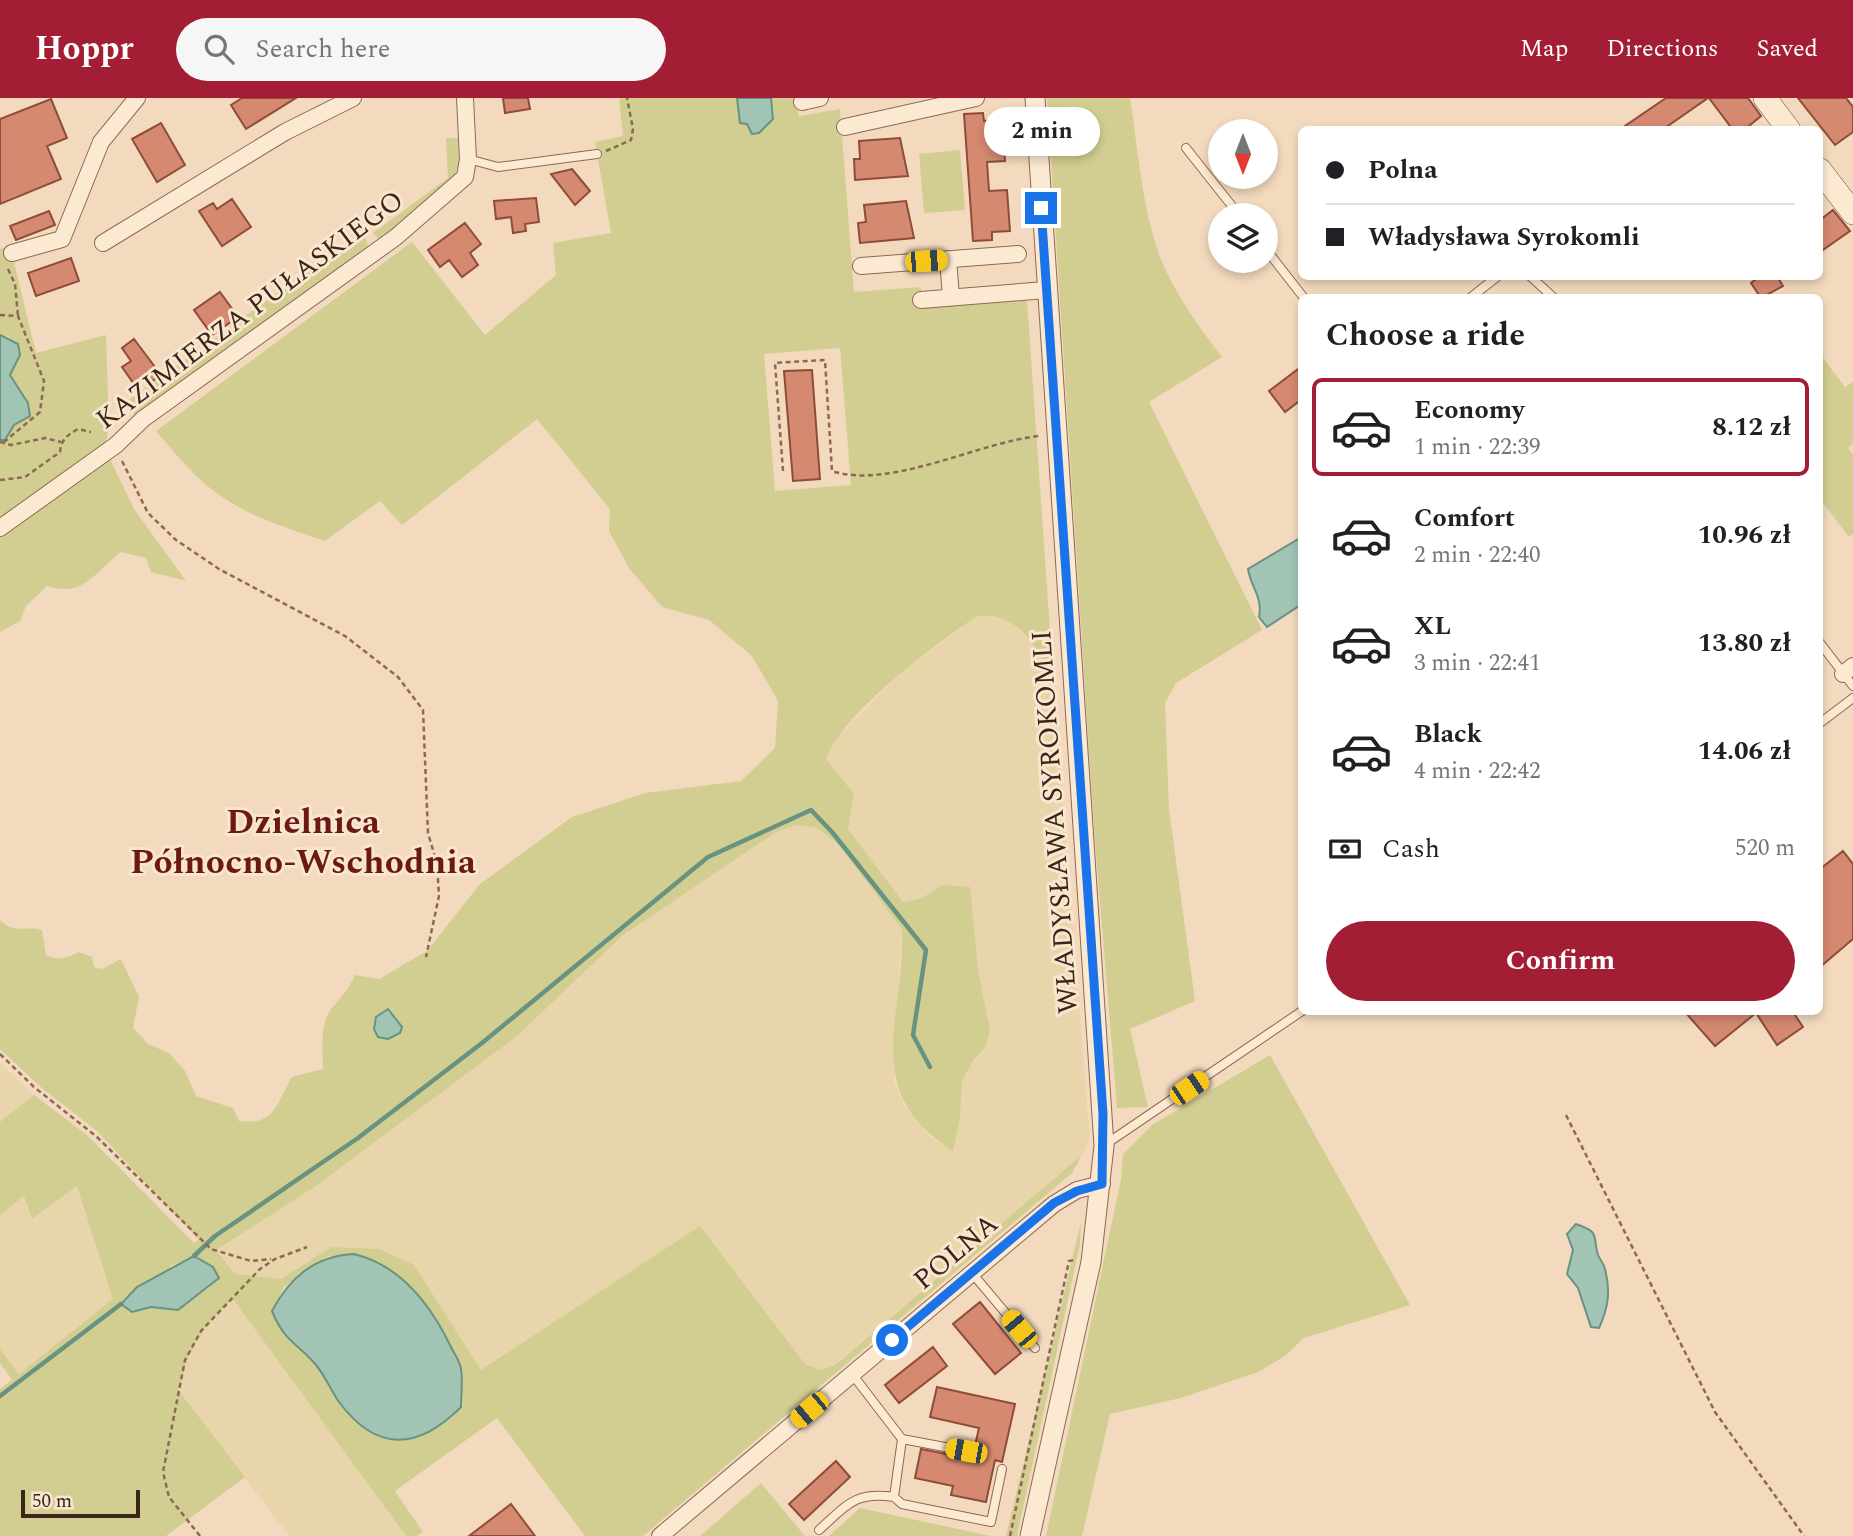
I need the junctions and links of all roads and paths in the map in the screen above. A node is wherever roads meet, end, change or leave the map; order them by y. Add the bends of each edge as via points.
1 (137, 98) edge
2 (353, 98) edge
3 (465, 98) edge
4 (627, 98) edge
5 (820, 98) edge
6 (976, 98) edge
7 (1035, 98) edge
8 (1765, 98) edge
9 (802, 102) dead end
10 (939, 102) edge
11 (1786, 126) edge
12 (845, 127) dead end
13 (1186, 148) dead end
14 (597, 154) joint
15 (468, 159) junction
16 (1823, 174) edge
17 (1230, 203) edge
18 (1853, 213) edge
19 (103, 243) dead end
20 (1017, 254) dead end
21 (7, 257) joint
22 (947, 259) junction
23 (1278, 265) edge
24 (861, 266) dead end
25 (1493, 280) edge
26 (1534, 280) edge
27 (1046, 290) junction
28 (1301, 294) edge
29 (1474, 294) edge
30 (1550, 294) edge
31 (951, 298) junction
32 (921, 300) dead end
33 (0, 315) edge
34 (18, 316) junction
35 (91, 432) dead end
36 (1056, 434) junction
37 (2, 442) edge
38 (61, 442) junction
39 (116, 445) junction
40 (783, 471) dead end
41 (0, 480) edge
42 (0, 528) edge
43 (1823, 646) edge
44 (1850, 676) edge
45 (1853, 698) edge
46 (1823, 721) edge
47 (426, 957) dead end
48 (1298, 1015) edge
49 (0, 1054) edge
50 (1566, 1115) dead end
51 (1104, 1146) junction
52 (1102, 1184) junction
53 (307, 1247) dead end
54 (275, 1259) junction
55 (972, 1273) junction
56 (1035, 1348) dead end
57 (852, 1374) junction
58 (902, 1439) junction
59 (966, 1451) dead end
60 (1002, 1469) dead end
61 (894, 1497) junction
62 (819, 1530) dead end
63 (200, 1536) edge
64 (660, 1536) edge
65 (1030, 1536) edge
66 (1804, 1536) edge

1 - 21 street via 101,142 61,239
2 - 19 street via 285,132
3 - 15 street
4 - 14 path via 634,129 631,140
5 - 9 street
6 - 10 street
7 - 27 street, WŁADYSŁAWA SYROKOMLI
8 - 11 main road
10 - 12 street
13 - 17 lane
14 - 15 lane via 498,167
15 - 39 street, KAZIMIERZA PUŁASKIEGO via 465,177 396,237 143,419
16 - 18 main road
20 - 22 street
21 - 34 path
22 - 24 street
22 - 31 street
23 - 28 lane
25 - 29 lane
26 - 30 lane
27 - 31 street
27 - 36 street, WŁADYSŁAWA SYROKOMLI
31 - 32 street
33 - 34 path
34 - 37 path via 44,381 44,396 35,418
35 - 38 path via 78,429
36 - 40 path via 850,477 832,471 825,359 775,363
36 - 51 street, WŁADYSŁAWA SYROKOMLI
37 - 38 path via 11,445 45,438
38 - 41 path via 60,452 25,477
39 - 42 street, KAZIMIERZA PUŁASKIEGO
39 - 47 path via 148,513 176,540 219,569 345,636 398,677 423,710 428,833 437,864 439,896
43 - 44 lane
45 - 46 lane
48 - 51 lane
49 - 54 path via 97,1137 211,1249 251,1261
50 - 66 path via 1715,1412
51 - 52 street, WŁADYSŁAWA SYROKOMLI
52 - 55 street, POLNA via 1054,1203
52 - 65 street, WŁADYSŁAWA SYROKOMLI via 1091,1262
53 - 54 path
54 - 63 path via 201,1331 185,1360 163,1472 169,1497
55 - 56 lane
55 - 57 street, POLNA
57 - 58 lane
57 - 64 street, POLNA
58 - 59 lane
58 - 61 lane
60 - 61 lane via 991,1522 902,1504
61 - 62 lane via 864,1495 852,1500

